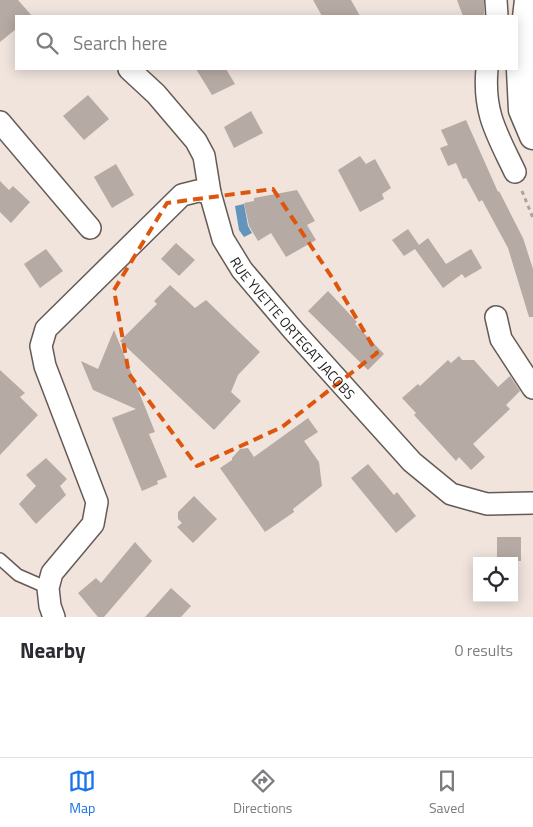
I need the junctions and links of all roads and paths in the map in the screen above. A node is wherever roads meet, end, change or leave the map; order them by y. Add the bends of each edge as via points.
1 (496, 0) edge
2 (530, 4) edge
3 (497, 15) edge
4 (130, 70) edge
5 (488, 70) edge
6 (0, 122) edge
7 (533, 136) edge
8 (515, 172) joint
9 (210, 194) junction
10 (533, 218) edge
11 (90, 228) dead end
12 (496, 316) dead end
13 (533, 388) edge
14 (533, 503) edge
15 (0, 559) edge
16 (48, 588) junction
17 (54, 617) edge

1 - 3 street
2 - 7 street via 520,70 522,110
4 - 9 street, RUE YVETTE ORTEGAT JACOBS via 156,94 196,141 204,156
5 - 8 street via 486,90 491,120
6 - 11 street
8 - 10 path
9 - 14 street, RUE YVETTE ORTEGAT JACOBS via 223,239 242,270 412,462 452,494 488,504
9 - 16 street via 198,191 182,195 46,329 41,346 44,366 97,502 93,524 52,573
12 - 13 street via 501,339
15 - 16 lane via 18,575
16 - 17 street

